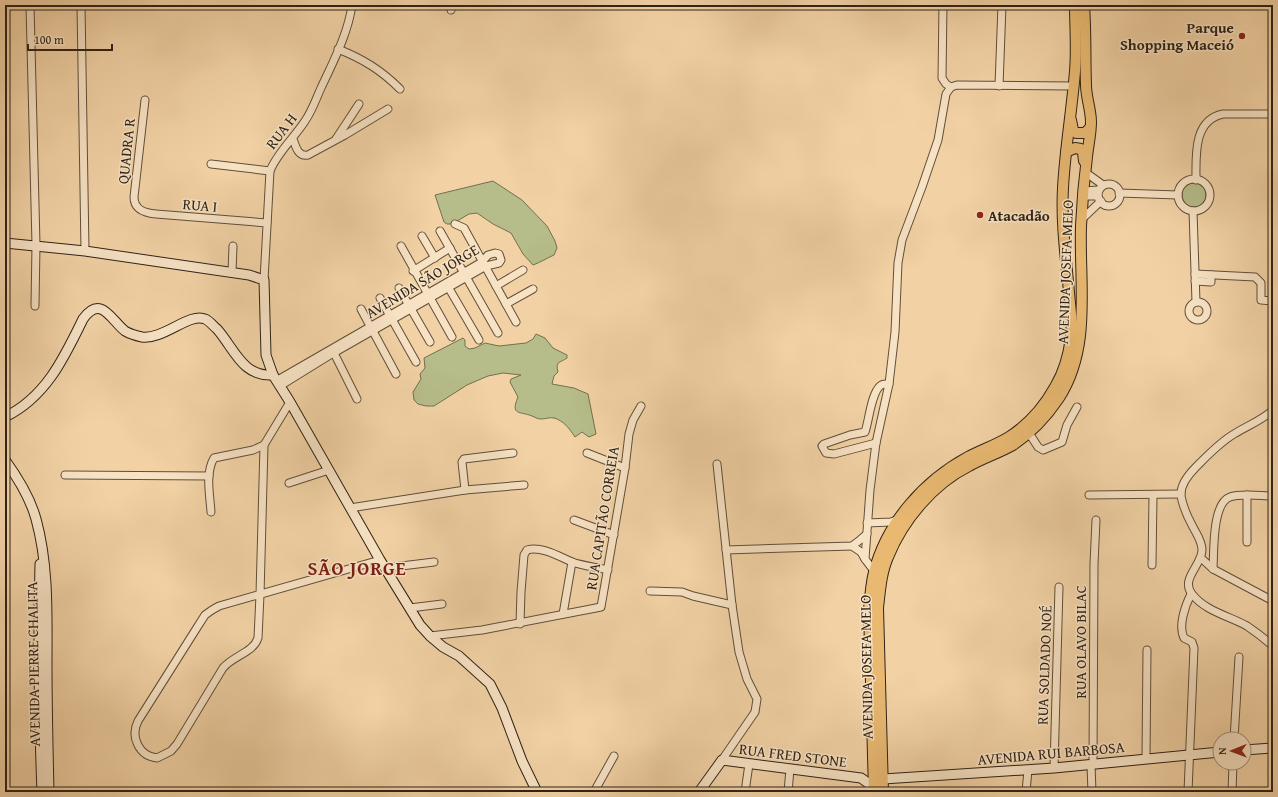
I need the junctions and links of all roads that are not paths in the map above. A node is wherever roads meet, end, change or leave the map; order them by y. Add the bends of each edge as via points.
1 (30, 5) edge
2 (81, 5) edge
3 (352, 5) edge
4 (943, 5) edge
5 (1002, 5) edge
6 (1075, 5) edge
7 (1084, 5) edge
8 (338, 49) junction
9 (999, 86) junction
10 (1073, 86) junction
11 (951, 87) junction
12 (400, 89) dead end
13 (145, 100) dead end
14 (358, 104) dead end
15 (1071, 106) junction
16 (388, 109) dead end
17 (1273, 114) edge
18 (1090, 128) junction
19 (293, 139) junction
20 (334, 141) junction
21 (1066, 152) junction
22 (211, 164) dead end
23 (270, 171) junction
24 (1085, 171) junction
25 (1196, 180) junction
26 (1100, 193) junction
27 (1120, 193) junction
28 (1083, 194) junction
29 (1178, 195) junction
30 (135, 205) joint
31 (1193, 211) junction
32 (1081, 220) junction
33 (267, 223) junction
34 (455, 224) dead end
35 (440, 231) dead end
36 (422, 236) dead end
37 (5, 243) edge
38 (36, 245) junction
39 (233, 246) dead end
40 (401, 246) dead end
41 (450, 248) junction
42 (85, 251) junction
43 (435, 258) junction
44 (484, 264) junction
45 (413, 270) junction
46 (523, 270) dead end
47 (232, 272) junction
48 (466, 275) junction
49 (1195, 278) junction
50 (264, 280) junction
51 (448, 286) junction
52 (496, 286) junction
53 (399, 288) dead end
54 (533, 289) dead end
55 (429, 297) junction
56 (380, 298) dead end
57 (1273, 301) edge
58 (1196, 302) dead end
59 (506, 304) junction
60 (35, 306) dead end
61 (410, 307) junction
62 (361, 308) dead end
63 (391, 318) junction
64 (516, 322) dead end
65 (372, 329) junction
66 (498, 333) dead end
67 (452, 337) dead end
68 (479, 340) dead end
69 (430, 342) dead end
70 (330, 353) junction
71 (267, 361) junction
72 (416, 362) dead end
73 (255, 371) junction
74 (396, 374) dead end
75 (275, 379) junction
76 (889, 384) junction
77 (356, 399) dead end
78 (290, 402) junction
79 (641, 406) dead end
80 (1077, 407) dead end
81 (1273, 410) edge
82 (6, 418) edge
83 (1029, 433) junction
84 (876, 443) junction
85 (264, 445) junction
86 (513, 453) dead end
87 (587, 453) dead end
88 (5, 460) edge
89 (717, 464) dead end
90 (624, 468) junction
91 (329, 470) junction
92 (65, 475) dead end
93 (210, 476) junction
94 (290, 483) dead end
95 (524, 485) dead end
96 (465, 490) junction
97 (1181, 494) junction
98 (1089, 495) dead end
99 (1153, 495) junction
100 (1247, 495) junction
101 (1273, 496) edge
102 (350, 508) junction
103 (211, 512) dead end
104 (899, 519) junction
105 (574, 520) dead end
106 (1096, 520) dead end
107 (867, 523) junction
108 (867, 534) junction
109 (614, 535) junction
110 (40, 537) junction
111 (1247, 542) dead end
112 (852, 546) junction
113 (726, 550) junction
114 (1201, 558) junction
115 (866, 559) junction
116 (434, 562) dead end
117 (572, 562) junction
118 (382, 564) junction
119 (1152, 565) dead end
120 (1214, 569) junction
121 (608, 570) junction
122 (874, 572) junction
123 (1059, 587) dead end
124 (650, 591) dead end
125 (1191, 594) junction
126 (260, 595) junction
127 (1273, 602) edge
128 (442, 604) dead end
129 (732, 605) junction
130 (410, 608) junction
131 (563, 614) junction
132 (520, 624) junction
133 (430, 636) junction
134 (1273, 646) edge
135 (1147, 650) dead end
136 (1239, 657) dead end
137 (1234, 731) edge
138 (1273, 748) edge
139 (1252, 749) edge
140 (1212, 753) edge
141 (1190, 755) junction
142 (614, 756) dead end
143 (1146, 759) junction
144 (722, 760) junction
145 (750, 764) junction
146 (1092, 765) junction
147 (1054, 768) junction
148 (790, 769) junction
149 (874, 770) junction
150 (1028, 770) junction
151 (1233, 771) edge
152 (861, 778) junction
153 (884, 780) junction
154 (877, 791) edge
155 (1232, 791) edge
156 (42, 792) edge
157 (50, 792) edge
158 (537, 792) edge
159 (594, 792) edge
160 (699, 792) edge
161 (745, 792) edge
162 (788, 792) edge
163 (1026, 792) edge
164 (1092, 792) edge
165 (1188, 792) edge

1 - 38 street
2 - 42 street
3 - 8 street, RUA H
4 - 11 street via 942,78
5 - 9 street
6 - 10 main road, AVENIDA JOSEFA MELO via 1076,56
7 - 18 main road, AVENIDA JOSEFA MELO
8 - 12 street via 374,67
8 - 19 street, RUA H via 309,116
9 - 10 street
9 - 11 street
10 - 15 main road, AVENIDA JOSEFA MELO
11 - 76 street via 946,94 938,140 902,240
13 - 30 street, QUADRA R
14 - 20 street
15 - 18 main road via 1073,130 1080,134
15 - 21 main road, AVENIDA JOSEFA MELO
16 - 20 street
17 - 25 street via 1223,114 1211,119 1200,133 1196,152
18 - 24 main road, AVENIDA JOSEFA MELO
19 - 20 street via 298,151 303,155 308,155
19 - 23 street, RUA H
21 - 24 main road via 1075,148 1081,149
21 - 104 main road, AVENIDA JOSEFA MELO via 1063,228 1071,337 1062,372 1039,411 1022,428 1008,438 958,462 934,479
22 - 23 street
23 - 33 street, RUA H
24 - 26 street
24 - 28 main road, AVENIDA JOSEFA MELO
25 - 29 street via 1184,183
25 - 31 street via 1207,187 1209,197 1202,208
26 - 27 street via 1112,184
26 - 27 street via 1109,205 1115,204
26 - 28 street
26 - 32 street
27 - 29 street
28 - 32 main road, AVENIDA JOSEFA MELO
29 - 31 street via 1184,208
30 - 33 street, RUA I via 151,214
31 - 49 street
32 - 83 main road, AVENIDA JOSEFA MELO via 1082,309 1076,360 1059,398
33 - 50 street, RUA H
34 - 44 street via 464,228
35 - 41 street
36 - 43 street
37 - 38 street
38 - 42 street
38 - 60 street
39 - 47 street
40 - 45 street
41 - 43 street
41 - 48 street
42 - 47 street
43 - 45 street
44 - 48 street, AVENIDA SÃO JORGE
44 - 52 street
45 - 55 street
46 - 52 street
47 - 50 street
48 - 51 street, AVENIDA SÃO JORGE
48 - 66 street
49 - 57 street via 1211,275 1255,277 1261,283 1261,300
49 - 58 street
50 - 71 street
51 - 55 street, AVENIDA SÃO JORGE
51 - 68 street
52 - 59 street
53 - 61 street
54 - 59 street
55 - 61 street, AVENIDA SÃO JORGE
55 - 67 street
56 - 63 street
59 - 64 street
61 - 63 street, AVENIDA SÃO JORGE
61 - 69 street
62 - 65 street
63 - 65 street, AVENIDA SÃO JORGE
63 - 72 street
65 - 70 street, AVENIDA SÃO JORGE
65 - 74 street
70 - 75 street, AVENIDA SÃO JORGE
70 - 77 street
71 - 73 street via 263,367
71 - 75 street
73 - 75 street
73 - 75 street via 264,378
73 - 82 street via 237,358 220,334 204,318 194,319 159,335 143,337 125,331 106,311 94,310 86,314 49,382 31,400
75 - 78 street
76 - 84 street
76 - 84 street via 883,384 878,388 865,432 822,446 826,453 834,454
78 - 85 street
78 - 91 street
79 - 90 street, RUA CAPITÃO CORREIA via 630,428
80 - 83 street via 1067,425 1062,442 1044,450 1038,447
81 - 97 street via 1212,451 1185,480
83 - 153 main road, AVENIDA JOSEFA MELO via 1012,445 968,466 944,483 914,512 887,558 878,608
84 - 107 street
85 - 93 street via 253,450 214,458
85 - 126 street
86 - 96 street via 464,459 462,462
87 - 90 street
88 - 110 street, AVENIDA PIERRE CHALITA via 17,477 30,504
89 - 113 street
90 - 109 street, RUA CAPITÃO CORREIA
91 - 94 street
91 - 102 street
92 - 93 street
93 - 103 street
95 - 96 street
96 - 102 street
97 - 99 street
97 - 114 street via 1201,544
98 - 99 street
99 - 119 street
100 - 101 street
100 - 111 street
100 - 120 street via 1228,498 1219,508 1216,520
102 - 118 street
104 - 107 street
104 - 122 main road, AVENIDA JOSEFA MELO via 885,542
105 - 109 street
106 - 146 street, RUA OLAVO BILAC
107 - 108 street
108 - 112 street
108 - 115 street
109 - 121 street, RUA CAPITÃO CORREIA
110 - 156 street, AVENIDA PIERRE CHALITA via 38,630
110 - 157 street, AVENIDA PIERRE CHALITA via 47,605
112 - 113 street
112 - 115 street
113 - 129 street
114 - 120 street
114 - 125 street via 1189,578
115 - 122 street
116 - 118 street
117 - 121 street
117 - 131 street
117 - 132 street via 549,552 527,550 524,555
118 - 126 street
118 - 130 street
120 - 127 street
121 - 131 street, RUA CAPITÃO CORREIA via 601,607
122 - 149 main road, AVENIDA JOSEFA MELO via 869,610
123 - 147 street, RUA SOLDADO NOÉ
124 - 129 street via 682,592
125 - 134 street via 1207,607 1248,627
125 - 141 street via 1182,631 1184,638 1192,642 1194,648
126 - 126 street via 219,606 205,615 134,727 135,738 141,750 147,755 157,758 171,751 228,662 256,644
128 - 130 street
129 - 144 street via 739,652 757,703 752,717
130 - 133 street
131 - 132 street, RUA CAPITÃO CORREIA
132 - 133 street, RUA CAPITÃO CORREIA
133 - 158 street via 459,656 490,684
135 - 143 street
136 - 137 street
138 - 139 street
140 - 141 street, AVENIDA RUI BARBOSA
141 - 143 street, AVENIDA RUI BARBOSA
141 - 165 street
142 - 159 street
143 - 146 street, AVENIDA RUI BARBOSA
144 - 145 street, RUA FRED STONE
144 - 160 street
145 - 148 street, RUA FRED STONE
145 - 161 street
146 - 147 street, AVENIDA RUI BARBOSA
146 - 164 street, RUA OLAVO BILAC
147 - 150 street, AVENIDA RUI BARBOSA
148 - 152 street, RUA FRED STONE
148 - 162 street
149 - 152 street, RUA FRED STONE
149 - 154 main road, AVENIDA JOSEFA MELO
150 - 153 street, AVENIDA RUI BARBOSA
150 - 163 street
151 - 155 street
152 - 154 street, RUA FRED STONE
153 - 154 main road, AVENIDA JOSEFA MELO

